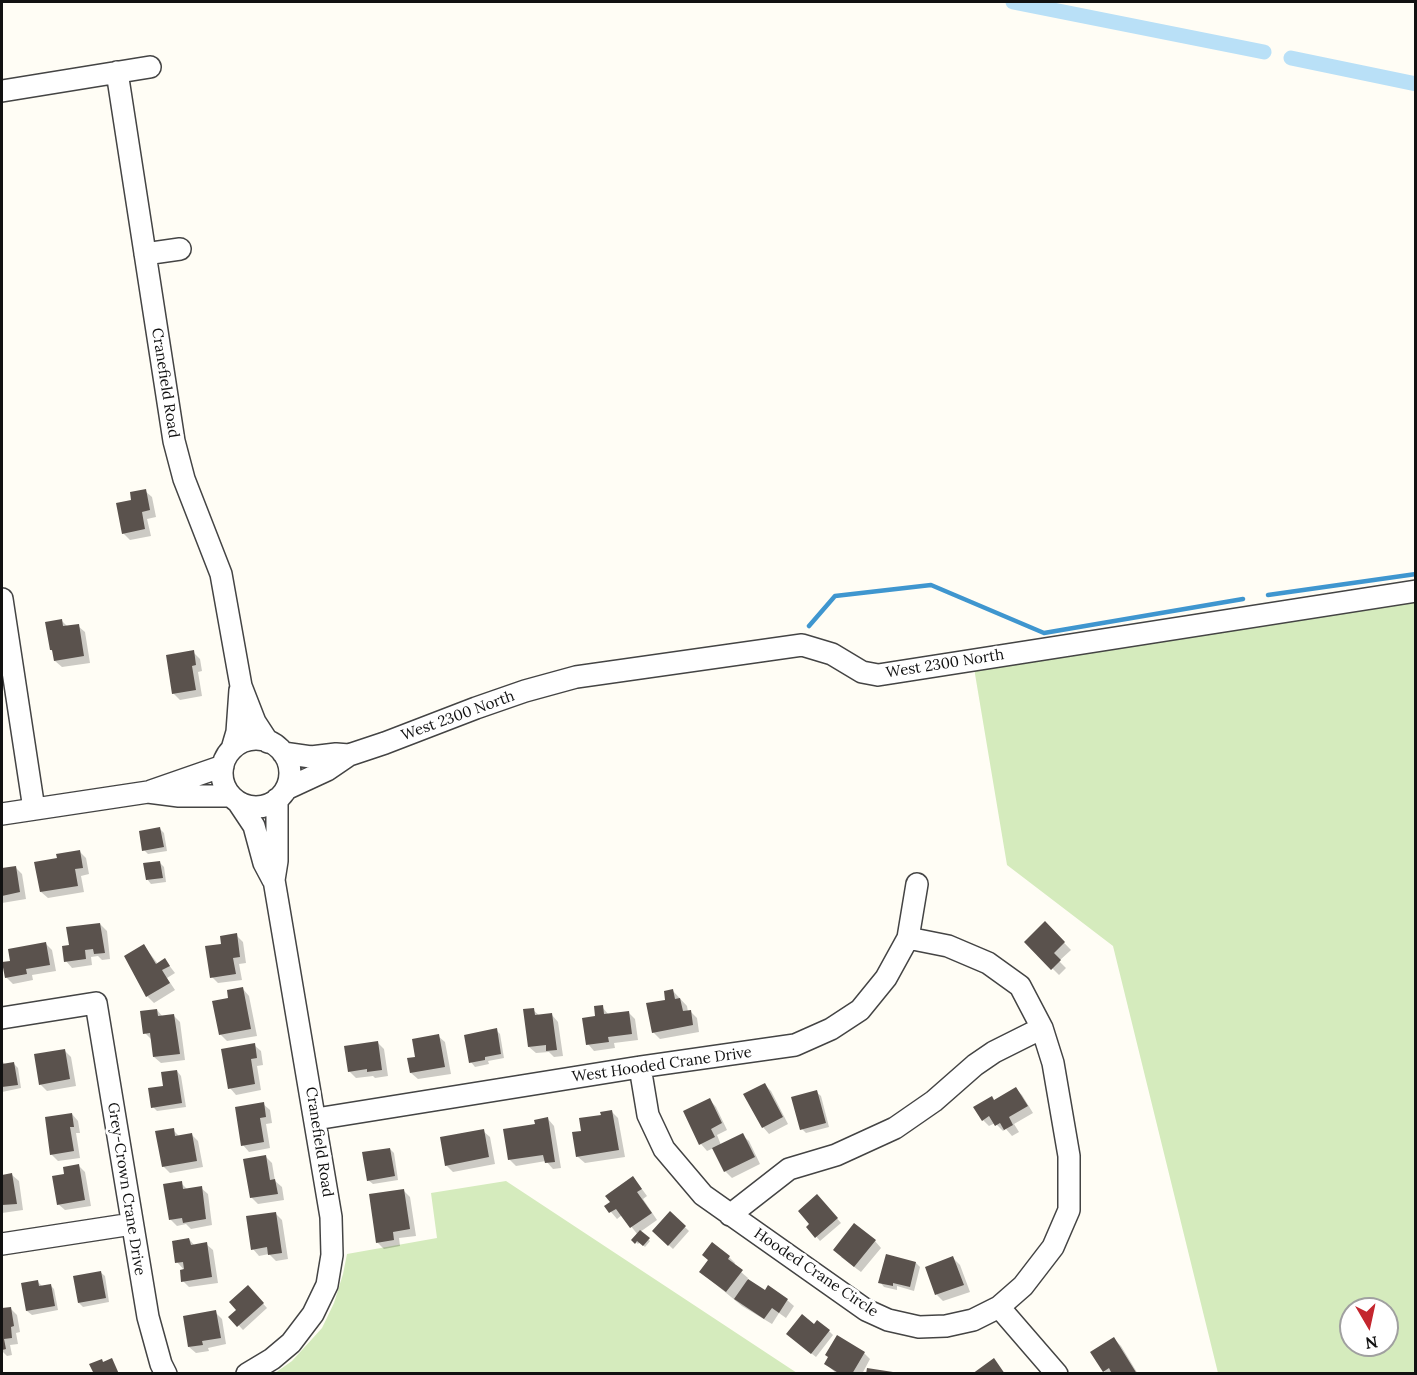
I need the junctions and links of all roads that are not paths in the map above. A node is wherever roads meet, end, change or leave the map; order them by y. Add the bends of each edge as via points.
1 (150, 67) dead end
2 (117, 72) junction
3 (2, 91) edge
4 (180, 249) dead end
5 (145, 254) junction
6 (1416, 591) edge
7 (2, 599) edge
8 (241, 687) junction
9 (276, 748) junction
10 (349, 755) junction
11 (227, 757) junction
12 (148, 792) junction
13 (281, 794) junction
14 (235, 799) junction
15 (34, 809) junction
16 (2, 814) edge
17 (274, 880) junction
18 (917, 884) dead end
19 (908, 938) junction
20 (2, 1018) edge
21 (1042, 1028) junction
22 (640, 1067) junction
23 (316, 1119) junction
24 (730, 1215) junction
25 (132, 1224) junction
26 (2, 1244) edge
27 (999, 1307) junction
28 (166, 1374) edge
29 (247, 1374) edge
30 (1057, 1374) edge

1 - 2 street
2 - 3 street
2 - 5 street, Cranefield Road
4 - 5 street
5 - 8 street, Cranefield Road via 174,441 184,479 221,574
6 - 10 street, West 2300 North via 878,675 862,672 832,654 802,645 588,675 525,691
7 - 15 street
8 - 9 street, Cranefield Road via 255,722
8 - 11 street, Cranefield Road via 237,732
9 - 10 street via 311,757
9 - 11 street via 249,740
9 - 13 street via 290,771
10 - 13 street
11 - 12 street
11 - 14 street via 222,777
12 - 14 street
12 - 15 street
13 - 14 street via 268,805 258,807
13 - 17 street, Cranefield Road
14 - 17 street, Cranefield Road via 254,826 264,863
15 - 16 street
17 - 23 street, Cranefield Road
18 - 19 street, West Hooded Crane Drive
19 - 21 street, Hooded Crane Circle via 948,946 988,963 1020,986
19 - 22 street, West Hooded Crane Drive via 886,978 860,1010 831,1029 795,1045
20 - 25 street, Grey-Crown Crane Drive via 96,1003
21 - 24 street via 994,1052 895,1128 836,1155 789,1170
21 - 27 street, Hooded Crane Circle via 1053,1063 1069,1156 1069,1210 1053,1247 1023,1286
22 - 23 street, West Hooded Crane Drive
22 - 24 street, Hooded Crane Circle via 648,1115 664,1149 703,1195
23 - 29 street, Cranefield Road via 331,1217 332,1255 327,1285 313,1314 291,1343
24 - 27 street, Hooded Crane Circle via 866,1310 888,1320 919,1327 946,1326 973,1320
25 - 26 street
25 - 28 street, Grey-Crown Crane Drive via 148,1317
27 - 30 street

